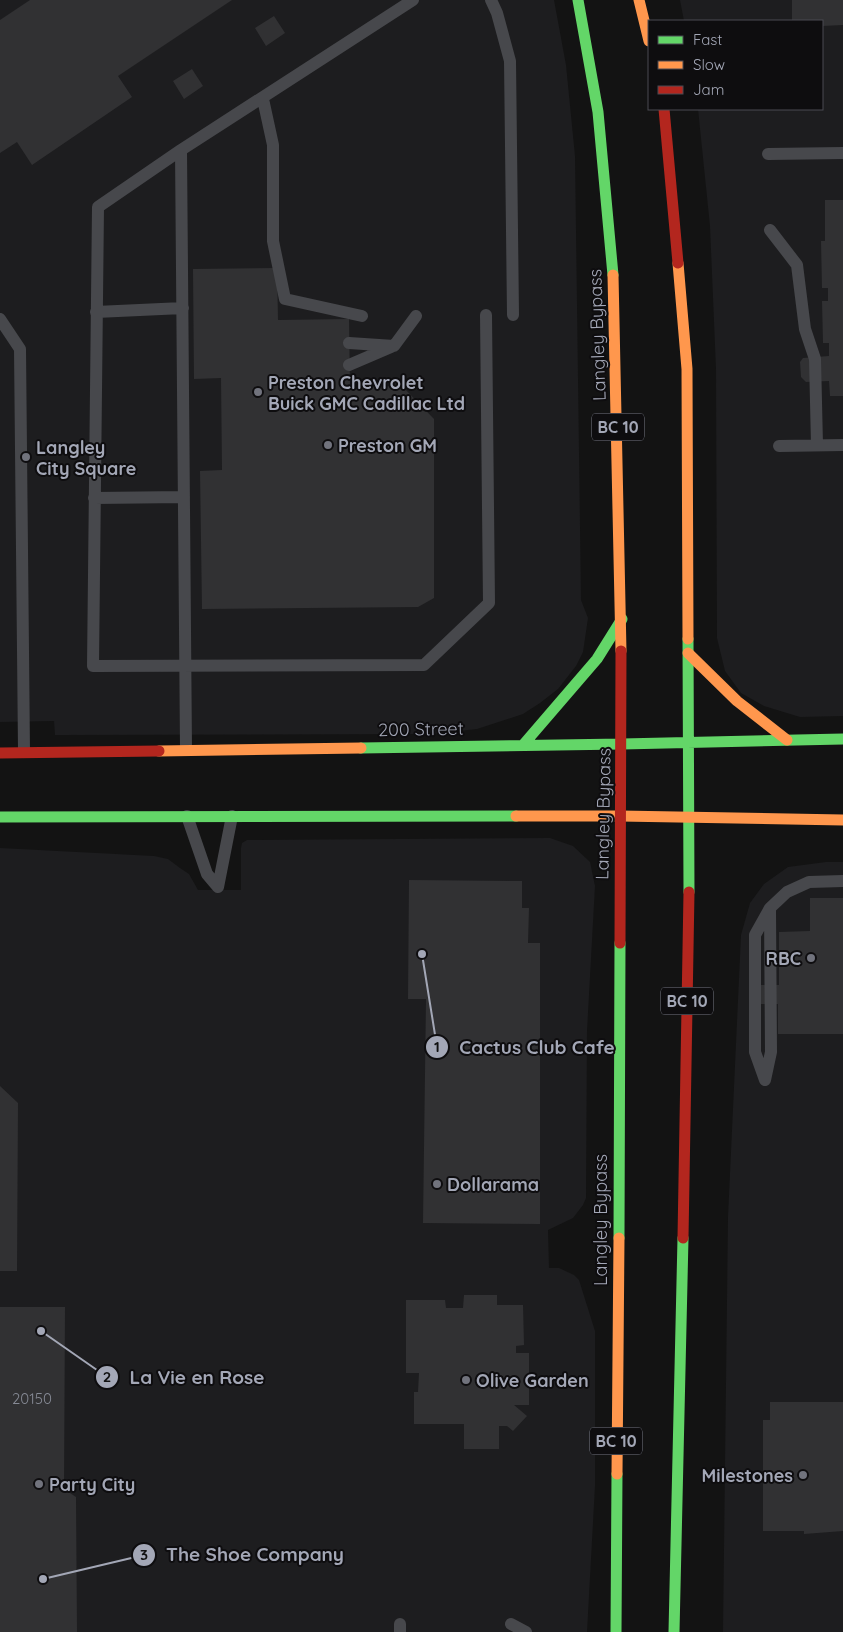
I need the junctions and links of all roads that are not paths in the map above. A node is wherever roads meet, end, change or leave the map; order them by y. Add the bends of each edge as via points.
1 (413, 0) edge
2 (491, 0) edge
3 (578, 0) edge
4 (640, 0) edge
5 (648, 36) edge
6 (263, 99) junction
7 (664, 110) edge
8 (182, 150) junction
9 (843, 153) edge
10 (768, 154) dead end
11 (770, 230) dead end
12 (183, 308) junction
13 (96, 312) junction
14 (513, 315) dead end
15 (362, 316) dead end
16 (416, 316) dead end
17 (486, 316) dead end
18 (0, 319) edge
19 (349, 343) dead end
20 (394, 346) junction
21 (349, 365) dead end
22 (843, 444) edge
23 (817, 445) junction
24 (779, 446) dead end
25 (184, 497) junction
26 (94, 498) junction
27 (622, 619) junction
28 (688, 653) junction
29 (186, 665) junction
30 (843, 739) edge
31 (787, 740) junction
32 (688, 743) junction
33 (622, 744) junction
34 (523, 745) junction
35 (186, 749) junction
36 (24, 751) junction
37 (0, 753) edge
38 (187, 816) junction
39 (232, 816) junction
40 (620, 816) junction
41 (0, 817) edge
42 (688, 817) junction
43 (843, 820) edge
44 (843, 881) edge
45 (765, 1080) dead end
46 (511, 1624) dead end
47 (526, 1632) edge
48 (616, 1632) edge
49 (674, 1632) edge

1 - 6 lane
2 - 14 lane via 510,61
3 - 27 main road, Langley Bypass / BC 10 via 598,112 611,235
4 - 5 main road
6 - 8 lane
6 - 15 lane via 273,145 273,241 285,299
7 - 28 main road, BC 10 via 688,369
8 - 12 lane
8 - 13 lane via 98,208
9 - 10 lane
11 - 23 lane via 797,265 805,329 815,359
12 - 13 lane
12 - 25 lane via 189,342
13 - 26 lane
16 - 20 lane
17 - 29 lane via 490,603 424,665
18 - 36 lane via 20,350
19 - 20 lane
20 - 21 lane
22 - 23 lane
23 - 24 lane
25 - 26 lane
25 - 29 lane
26 - 29 lane via 93,666
27 - 33 main road, Langley Bypass / BC 10
27 - 34 main road via 597,659
28 - 31 main road via 737,701
28 - 32 main road, BC 10
29 - 35 lane
30 - 31 main road, 200 Street
31 - 32 main road, 200 Street
32 - 33 main road, 200 Street
32 - 42 main road, BC 10
33 - 34 main road, 200 Street
33 - 40 main road, Langley Bypass / BC 10
34 - 35 main road, 200 Street
35 - 36 main road, 200 Street
36 - 37 main road, 200 Street
38 - 39 main road
38 - 39 lane via 207,874 218,886
38 - 41 main road
39 - 40 main road
40 - 42 main road
40 - 48 main road, Langley Bypass / BC 10
42 - 43 main road
42 - 49 main road, BC 10 via 681,1379
44 - 45 lane via 810,882 787,892 770,908 755,935 755,1052
46 - 47 lane

